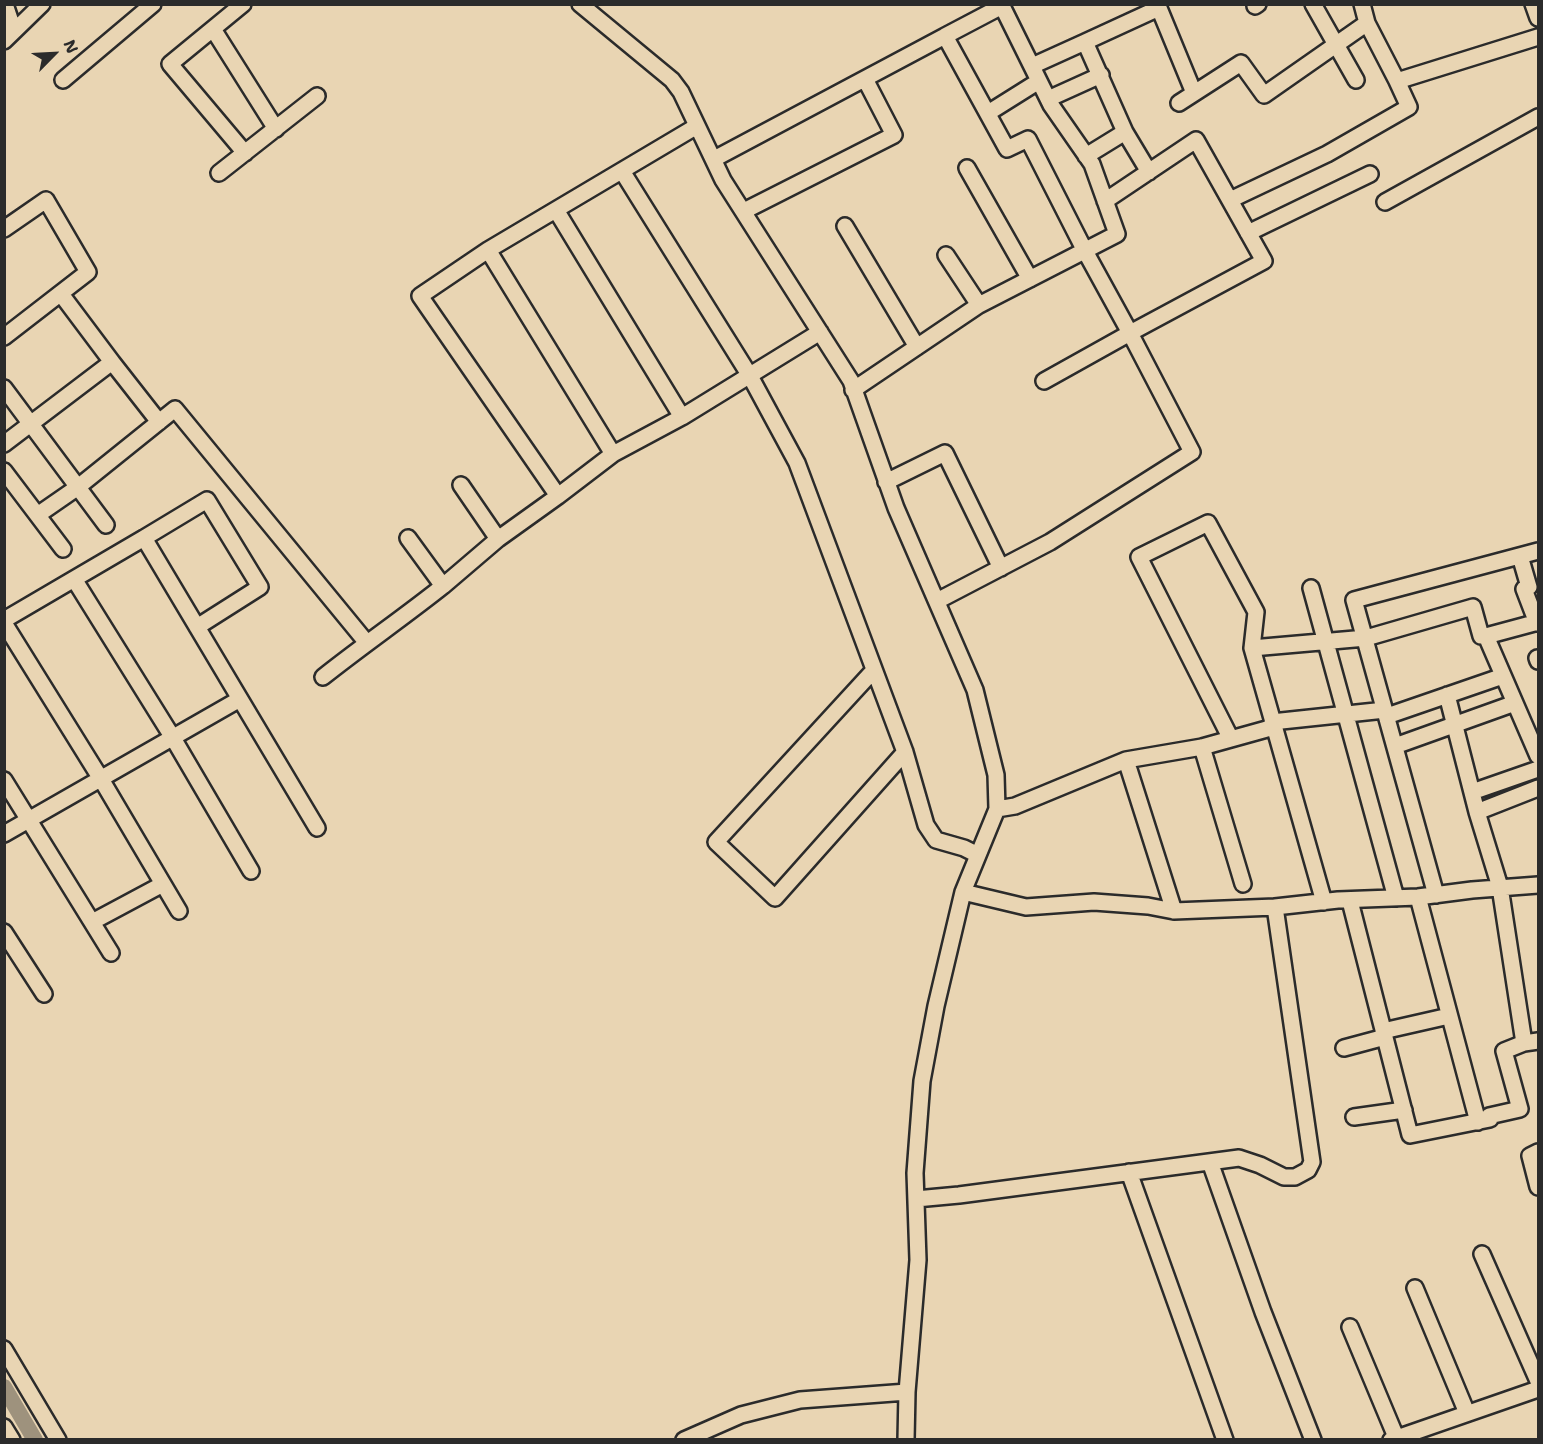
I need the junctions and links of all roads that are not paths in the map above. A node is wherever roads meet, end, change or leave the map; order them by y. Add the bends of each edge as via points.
1 (5, 4) edge
2 (42, 4) edge
3 (153, 4) edge
4 (243, 4) edge
5 (580, 4) edge
6 (1313, 4) edge
7 (1362, 4) edge
8 (1533, 4) edge
9 (1139, 11) edge
10 (1539, 18) edge
11 (1367, 23) junction
12 (213, 30) junction
13 (9, 36) edge
14 (945, 36) junction
15 (1539, 37) edge
16 (1085, 42) junction
17 (1336, 45) junction
18 (1036, 74) junction
19 (1101, 75) junction
20 (866, 79) junction
21 (63, 80) dead end
22 (1356, 80) dead end
23 (1397, 81) junction
24 (1194, 93) junction
25 (317, 96) dead end
26 (1048, 99) junction
27 (1179, 103) dead end
28 (988, 113) junction
29 (1539, 117) edge
30 (697, 126) junction
31 (276, 129) junction
32 (1125, 132) junction
33 (245, 153) junction
34 (1086, 156) junction
35 (714, 159) junction
36 (967, 168) dead end
37 (622, 171) junction
38 (1149, 172) junction
39 (219, 173) dead end
40 (1370, 174) dead end
41 (1230, 200) junction
42 (1105, 201) junction
43 (1385, 202) dead end
44 (556, 210) junction
45 (744, 211) junction
46 (845, 226) dead end
47 (4, 229) edge
48 (1248, 233) junction
49 (488, 250) junction
50 (1085, 251) junction
51 (946, 255) dead end
52 (1030, 279) junction
53 (61, 294) junction
54 (978, 305) junction
55 (820, 332) junction
56 (1130, 333) junction
57 (4, 337) edge
58 (917, 347) junction
59 (112, 362) junction
60 (750, 376) junction
61 (1044, 381) dead end
62 (4, 388) edge
63 (854, 390) junction
64 (682, 417) junction
65 (159, 422) junction
66 (31, 424) junction
67 (4, 444) edge
68 (613, 454) junction
69 (4, 471) edge
70 (886, 482) junction
71 (461, 485) dead end
72 (78, 487) junction
73 (558, 496) junction
74 (39, 514) junction
75 (106, 525) dead end
76 (144, 538) junction
77 (408, 538) dead end
78 (498, 539) junction
79 (63, 549) dead end
80 (1539, 551) edge
81 (1520, 556) junction
82 (1001, 568) junction
83 (74, 579) junction
84 (443, 586) junction
85 (1311, 588) dead end
86 (938, 601) junction
87 (4, 621) edge
88 (1538, 622) edge
89 (197, 627) junction
90 (1486, 636) junction
91 (1366, 638) junction
92 (367, 643) junction
93 (1326, 643) junction
94 (1252, 648) junction
95 (874, 670) junction
96 (1503, 676) junction
97 (323, 677) dead end
98 (1448, 695) junction
99 (240, 699) junction
100 (1515, 703) junction
101 (1386, 713) junction
102 (1347, 714) junction
103 (1273, 724) junction
104 (1454, 724) junction
105 (172, 738) junction
106 (1231, 739) junction
107 (1395, 746) junction
108 (1202, 747) junction
109 (905, 752) junction
110 (1539, 756) edge
111 (1126, 760) junction
112 (1539, 769) edge
113 (101, 779) junction
114 (4, 780) edge
115 (1539, 788) edge
116 (1472, 792) junction
117 (997, 809) junction
118 (1477, 812) junction
119 (29, 820) junction
120 (317, 828) dead end
121 (4, 834) edge
122 (978, 855) junction
123 (251, 871) dead end
124 (163, 884) junction
125 (1243, 884) dead end
126 (1539, 885) edge
127 (1500, 887) junction
128 (963, 892) junction
129 (1436, 895) junction
130 (1418, 897) junction
131 (1396, 898) junction
132 (1350, 901) junction
133 (1324, 902) junction
134 (1275, 907) junction
135 (1174, 910) junction
136 (179, 911) dead end
137 (92, 922) junction
138 (4, 932) edge
139 (111, 953) dead end
140 (44, 994) dead end
141 (1449, 1016) junction
142 (1384, 1034) junction
143 (1531, 1042) edge
144 (1344, 1048) dead end
145 (1404, 1110) junction
146 (1354, 1117) dead end
147 (1478, 1122) junction
148 (1539, 1152) edge
149 (1210, 1162) junction
150 (1129, 1172) junction
151 (1539, 1187) edge
152 (916, 1198) junction
153 (1482, 1254) dead end
154 (1415, 1288) dead end
155 (1350, 1326) dead end
156 (4, 1349) edge
157 (1539, 1381) edge
158 (1539, 1389) edge
159 (907, 1392) junction
160 (1467, 1413) junction
161 (4, 1427) edge
162 (1394, 1438) edge
163 (12, 1440) edge
164 (57, 1440) edge
165 (684, 1440) edge
166 (906, 1440) edge
167 (1225, 1440) edge
168 (1313, 1440) edge

1 - 13 street
2 - 13 street
3 - 21 street
4 - 12 street
5 - 30 street via 672,80
6 - 17 street
7 - 11 street
8 - 10 street
9 - 16 street
9 - 24 street via 1159,8
11 - 17 street
11 - 23 street
12 - 31 street
12 - 33 street via 170,64
14 - 18 street via 1002,6
14 - 20 street
14 - 28 street
15 - 23 street
16 - 18 street
16 - 19 street
17 - 22 street
17 - 24 street via 1264,95 1241,63
18 - 26 street
18 - 28 street
19 - 26 street
19 - 32 street
20 - 35 street
20 - 45 street via 894,135
23 - 41 street via 1409,107 1327,154
24 - 27 street
25 - 31 street
26 - 34 street
28 - 50 street via 1007,149 1028,139
29 - 43 street
30 - 35 street
30 - 37 street
31 - 33 street
32 - 34 street
32 - 38 street
33 - 39 street
34 - 42 street
35 - 45 street
36 - 52 street
37 - 44 street
37 - 60 street
38 - 41 street via 1196,140
38 - 42 street
40 - 48 street
41 - 48 street
42 - 50 street via 1117,234
44 - 49 street
44 - 64 street
45 - 55 street
46 - 58 street
47 - 53 street via 46,200 88,272
48 - 56 street via 1263,261
49 - 68 street
49 - 73 street via 420,296
50 - 52 street
50 - 56 street
51 - 54 street
52 - 54 street
53 - 57 street
53 - 59 street
54 - 58 street
55 - 60 street
55 - 63 street
56 - 61 street
56 - 82 street via 1192,452 1050,542
58 - 63 street
59 - 65 street
59 - 66 street
60 - 64 street
60 - 95 street via 797,463
62 - 66 street
63 - 70 street
64 - 68 street
65 - 72 street
65 - 92 street via 175,409
66 - 67 street
66 - 72 street
68 - 73 street
69 - 74 street
70 - 82 street via 945,453
70 - 86 street
71 - 78 street
72 - 74 street
72 - 75 street
73 - 78 street
74 - 79 street
76 - 83 street
76 - 89 street
76 - 89 street via 207,500 260,587
77 - 84 street
78 - 84 street
80 - 81 street
81 - 88 street via 1529,587 1524,589
81 - 91 street via 1354,600
82 - 86 street
83 - 87 street
83 - 105 street
84 - 92 street
85 - 93 street
86 - 117 street via 975,690 996,776
87 - 113 street
88 - 90 street
89 - 99 street
90 - 91 street via 1481,636 1473,607
90 - 96 street
91 - 93 street
91 - 101 street
92 - 97 street
93 - 94 street
93 - 102 street
94 - 103 street
94 - 106 street via 1256,612 1209,523 1139,557
95 - 109 street
95 - 109 street via 716,842 775,898
96 - 98 street
96 - 100 street
98 - 101 street
98 - 104 street
99 - 105 street
99 - 120 street
100 - 104 street
100 - 110 street
101 - 102 street
101 - 107 street
102 - 103 street
102 - 131 street
103 - 106 street
103 - 133 street
104 - 107 street
104 - 116 street
105 - 113 street
105 - 123 street
106 - 108 street
107 - 129 street
108 - 111 street
108 - 125 street
109 - 122 street via 926,825 936,840
111 - 117 street via 1015,806
111 - 135 street
112 - 116 street
113 - 119 street
113 - 124 street
114 - 119 street
115 - 118 street
116 - 118 street
117 - 122 street
118 - 127 street
119 - 121 street
119 - 137 street
122 - 128 street
124 - 136 street
124 - 137 street
126 - 127 street
127 - 129 street
127 - 143 street
128 - 135 street via 1026,907 1094,902
128 - 152 street via 922,1081
129 - 130 street
130 - 131 street
130 - 141 street
131 - 132 street
132 - 133 street
132 - 142 street
133 - 134 street
134 - 135 street
134 - 149 street via 1311,1166 1296,1177 1284,1177 1239,1158
137 - 139 street
138 - 140 street
141 - 142 street
141 - 147 street
142 - 144 street
142 - 145 street
143 - 147 street via 1504,1051 1520,1109
145 - 146 street
145 - 147 street via 1410,1136
148 - 151 street via 1530,1156
149 - 150 street
149 - 168 street
150 - 152 street
150 - 167 street
152 - 159 street via 918,1260
153 - 157 street
154 - 160 street
155 - 162 street
156 - 164 street
158 - 160 street
159 - 165 street via 800,1400 741,1415
159 - 166 street
160 - 162 street
161 - 163 street

